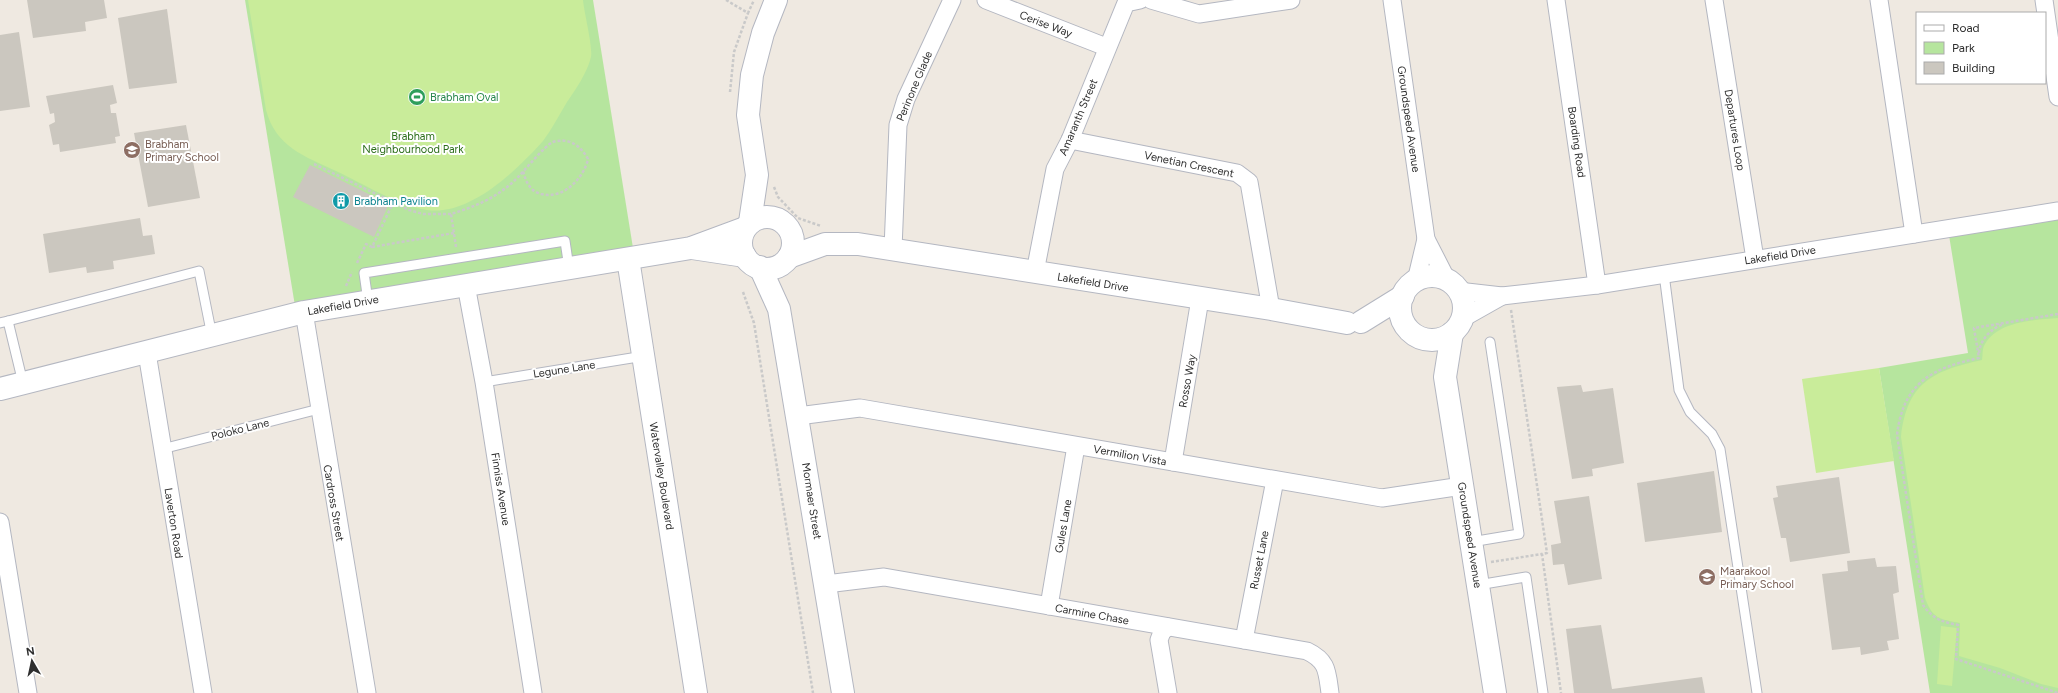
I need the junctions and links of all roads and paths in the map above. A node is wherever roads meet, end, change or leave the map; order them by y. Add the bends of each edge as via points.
1 (726, 0) edge
2 (754, 0) edge
3 (776, 0) edge
4 (952, 0) edge
5 (986, 0) edge
6 (1140, 0) edge
7 (1151, 0) edge
8 (1290, 0) edge
9 (1392, 0) edge
10 (1556, 0) edge
11 (1714, 0) edge
12 (1879, 0) edge
13 (2044, 0) edge
14 (2046, 12) edge
15 (2046, 14) edge
16 (1106, 47) junction
17 (2058, 97) edge
18 (1070, 140) junction
19 (314, 164) dead end
20 (523, 171) junction
21 (765, 179) junction
22 (394, 203) junction
23 (2058, 211) edge
24 (451, 214) junction
25 (784, 224) junction
26 (748, 225) junction
27 (454, 233) junction
28 (1914, 234) junction
29 (824, 235) junction
30 (1426, 239) junction
31 (372, 247) junction
32 (691, 248) junction
33 (893, 249) junction
34 (458, 258) junction
35 (628, 259) junction
36 (787, 259) junction
37 (1755, 259) junction
38 (753, 262) junction
39 (569, 268) junction
40 (1034, 272) junction
41 (1664, 274) junction
42 (466, 284) junction
43 (1597, 285) junction
44 (1453, 286) junction
45 (1409, 288) junction
46 (347, 291) dead end
47 (743, 292) dead end
48 (1505, 296) junction
49 (1200, 299) junction
50 (368, 301) junction
51 (779, 309) junction
52 (1271, 309) junction
53 (304, 312) junction
54 (2058, 314) edge
55 (2012, 321) junction
56 (4, 322) edge
57 (1354, 322) junction
58 (1457, 325) junction
59 (1412, 332) junction
60 (212, 336) junction
61 (1490, 342) dead end
62 (147, 353) junction
63 (644, 356) junction
64 (1979, 358) junction
65 (1445, 377) junction
66 (484, 382) junction
67 (23, 384) junction
68 (0, 389) edge
69 (318, 409) junction
70 (798, 416) junction
71 (1076, 446) junction
72 (162, 449) junction
73 (1173, 462) junction
74 (1274, 480) junction
75 (1462, 486) junction
76 (0, 522) edge
77 (1471, 542) junction
78 (1542, 554) junction
79 (1476, 575) junction
80 (5, 580) edge
81 (826, 584) junction
82 (1049, 606) junction
83 (1168, 627) junction
84 (1244, 640) junction
85 (28, 693) edge
86 (203, 693) edge
87 (367, 693) edge
88 (533, 693) edge
89 (696, 693) edge
90 (813, 693) edge
91 (843, 693) edge
92 (1168, 693) edge
93 (1330, 693) edge
94 (1495, 693) edge
95 (1543, 693) edge
96 (1561, 693) edge
97 (1757, 693) edge
98 (2058, 693) edge

1 - 2 path via 748,13
3 - 21 street via 763,33 752,75 748,115
4 - 33 street, Perinone Glade via 906,99 898,125
5 - 16 street, Cerise Way
6 - 16 street, Amaranth Street via 1126,2
7 - 8 street via 1199,14
9 - 30 street, Groundspeed Avenue
10 - 43 street, Boarding Road
11 - 37 street, Departures Loop
12 - 28 street
13 - 14 street
15 - 17 street
16 - 18 street, Amaranth Street
18 - 40 street, Amaranth Street via 1055,169
18 - 52 street, Venetian Crescent via 1237,173 1250,182
19 - 22 path
20 - 20 path via 552,142 565,140 574,143 583,149 588,158 587,165 576,183 564,191 546,195 534,192 527,184
20 - 24 path via 493,198
21 - 25 street
21 - 26 street
21 - 29 path via 798,218
22 - 24 path via 424,214
22 - 31 path
23 - 28 street, Lakefield Drive
24 - 27 path
25 - 26 street via 763,217
25 - 29 street, Lakefield Drive
25 - 36 street via 794,244
26 - 32 street, Lakefield Drive
26 - 38 street via 741,242
27 - 31 path
27 - 34 path
28 - 37 street, Lakefield Drive
29 - 33 street, Lakefield Drive via 858,244
29 - 36 street, Lakefield Drive
30 - 44 street, Groundspeed Avenue
30 - 45 street, Groundspeed Avenue
31 - 46 path via 366,244 348,279
32 - 35 street, Lakefield Drive
32 - 38 street, Lakefield Drive
33 - 40 street, Lakefield Drive
34 - 39 lane via 565,241
34 - 50 lane via 364,273
35 - 39 street, Lakefield Drive
35 - 63 street, Watervalley Boulevard
36 - 38 street via 772,269
36 - 51 street, Mormaer Street
37 - 41 street, Lakefield Drive
38 - 51 street, Mormaer Street
39 - 42 street, Lakefield Drive
40 - 49 street, Lakefield Drive
41 - 43 street, Lakefield Drive
41 - 97 lane via 1679,390 1690,412 1712,434 1720,449
42 - 50 street, Lakefield Drive
42 - 66 street, Finniss Avenue
43 - 48 street, Lakefield Drive
44 - 45 street via 1431,277
44 - 48 street, Lakefield Drive
44 - 58 street via 1464,307
45 - 57 street
45 - 59 street via 1400,306 1401,316
47 - 90 path via 754,323
48 - 58 street, Lakefield Drive
48 - 78 path via 1547,553
49 - 52 street, Lakefield Drive
49 - 73 street, Rosso Way
50 - 53 street, Lakefield Drive
51 - 70 street, Mormaer Street
52 - 57 street, Lakefield Drive
53 - 60 street, Lakefield Drive
53 - 69 street, Cardross Street
54 - 55 path
55 - 64 path via 2000,325 1987,335 1981,343
55 - 64 path via 1974,328
56 - 60 lane via 199,272
56 - 67 lane
57 - 59 street, Lakefield Drive
58 - 59 street via 1440,339 1430,340
58 - 65 street, Groundspeed Avenue
59 - 65 street, Groundspeed Avenue
60 - 62 street, Lakefield Drive
61 - 77 lane via 1519,534
62 - 67 street, Lakefield Drive
62 - 72 street, Laverton Road
63 - 66 lane, Legune Lane
63 - 89 street, Watervalley Boulevard
64 - 98 path via 1952,364 1919,383 1905,402 1899,419 1897,435 1923,605 1932,616 1942,622 1958,625 1956,659
65 - 75 street, Groundspeed Avenue
66 - 88 street, Finniss Avenue
67 - 68 street, Lakefield Drive
69 - 72 lane, Poloko Lane
69 - 87 street, Cardross Street
70 - 71 street, Vermilion Vista via 860,408
70 - 81 street, Mormaer Street
71 - 73 street, Vermilion Vista
71 - 82 street, Gules Lane
72 - 86 street, Laverton Road
73 - 74 street, Vermilion Vista
74 - 75 street, Vermilion Vista via 1382,498
74 - 84 street, Russet Lane
75 - 77 street, Groundspeed Avenue
76 - 80 street
77 - 79 street, Groundspeed Avenue
78 - 79 path
78 - 96 path
79 - 94 street, Groundspeed Avenue
79 - 95 lane via 1526,577
80 - 85 street
81 - 82 street, Carmine Chase via 884,577
81 - 91 street, Mormaer Street
82 - 83 street, Carmine Chase
83 - 84 street, Carmine Chase
83 - 92 street via 1162,632 1159,640
84 - 93 street, Carmine Chase via 1307,651 1319,657 1326,670

